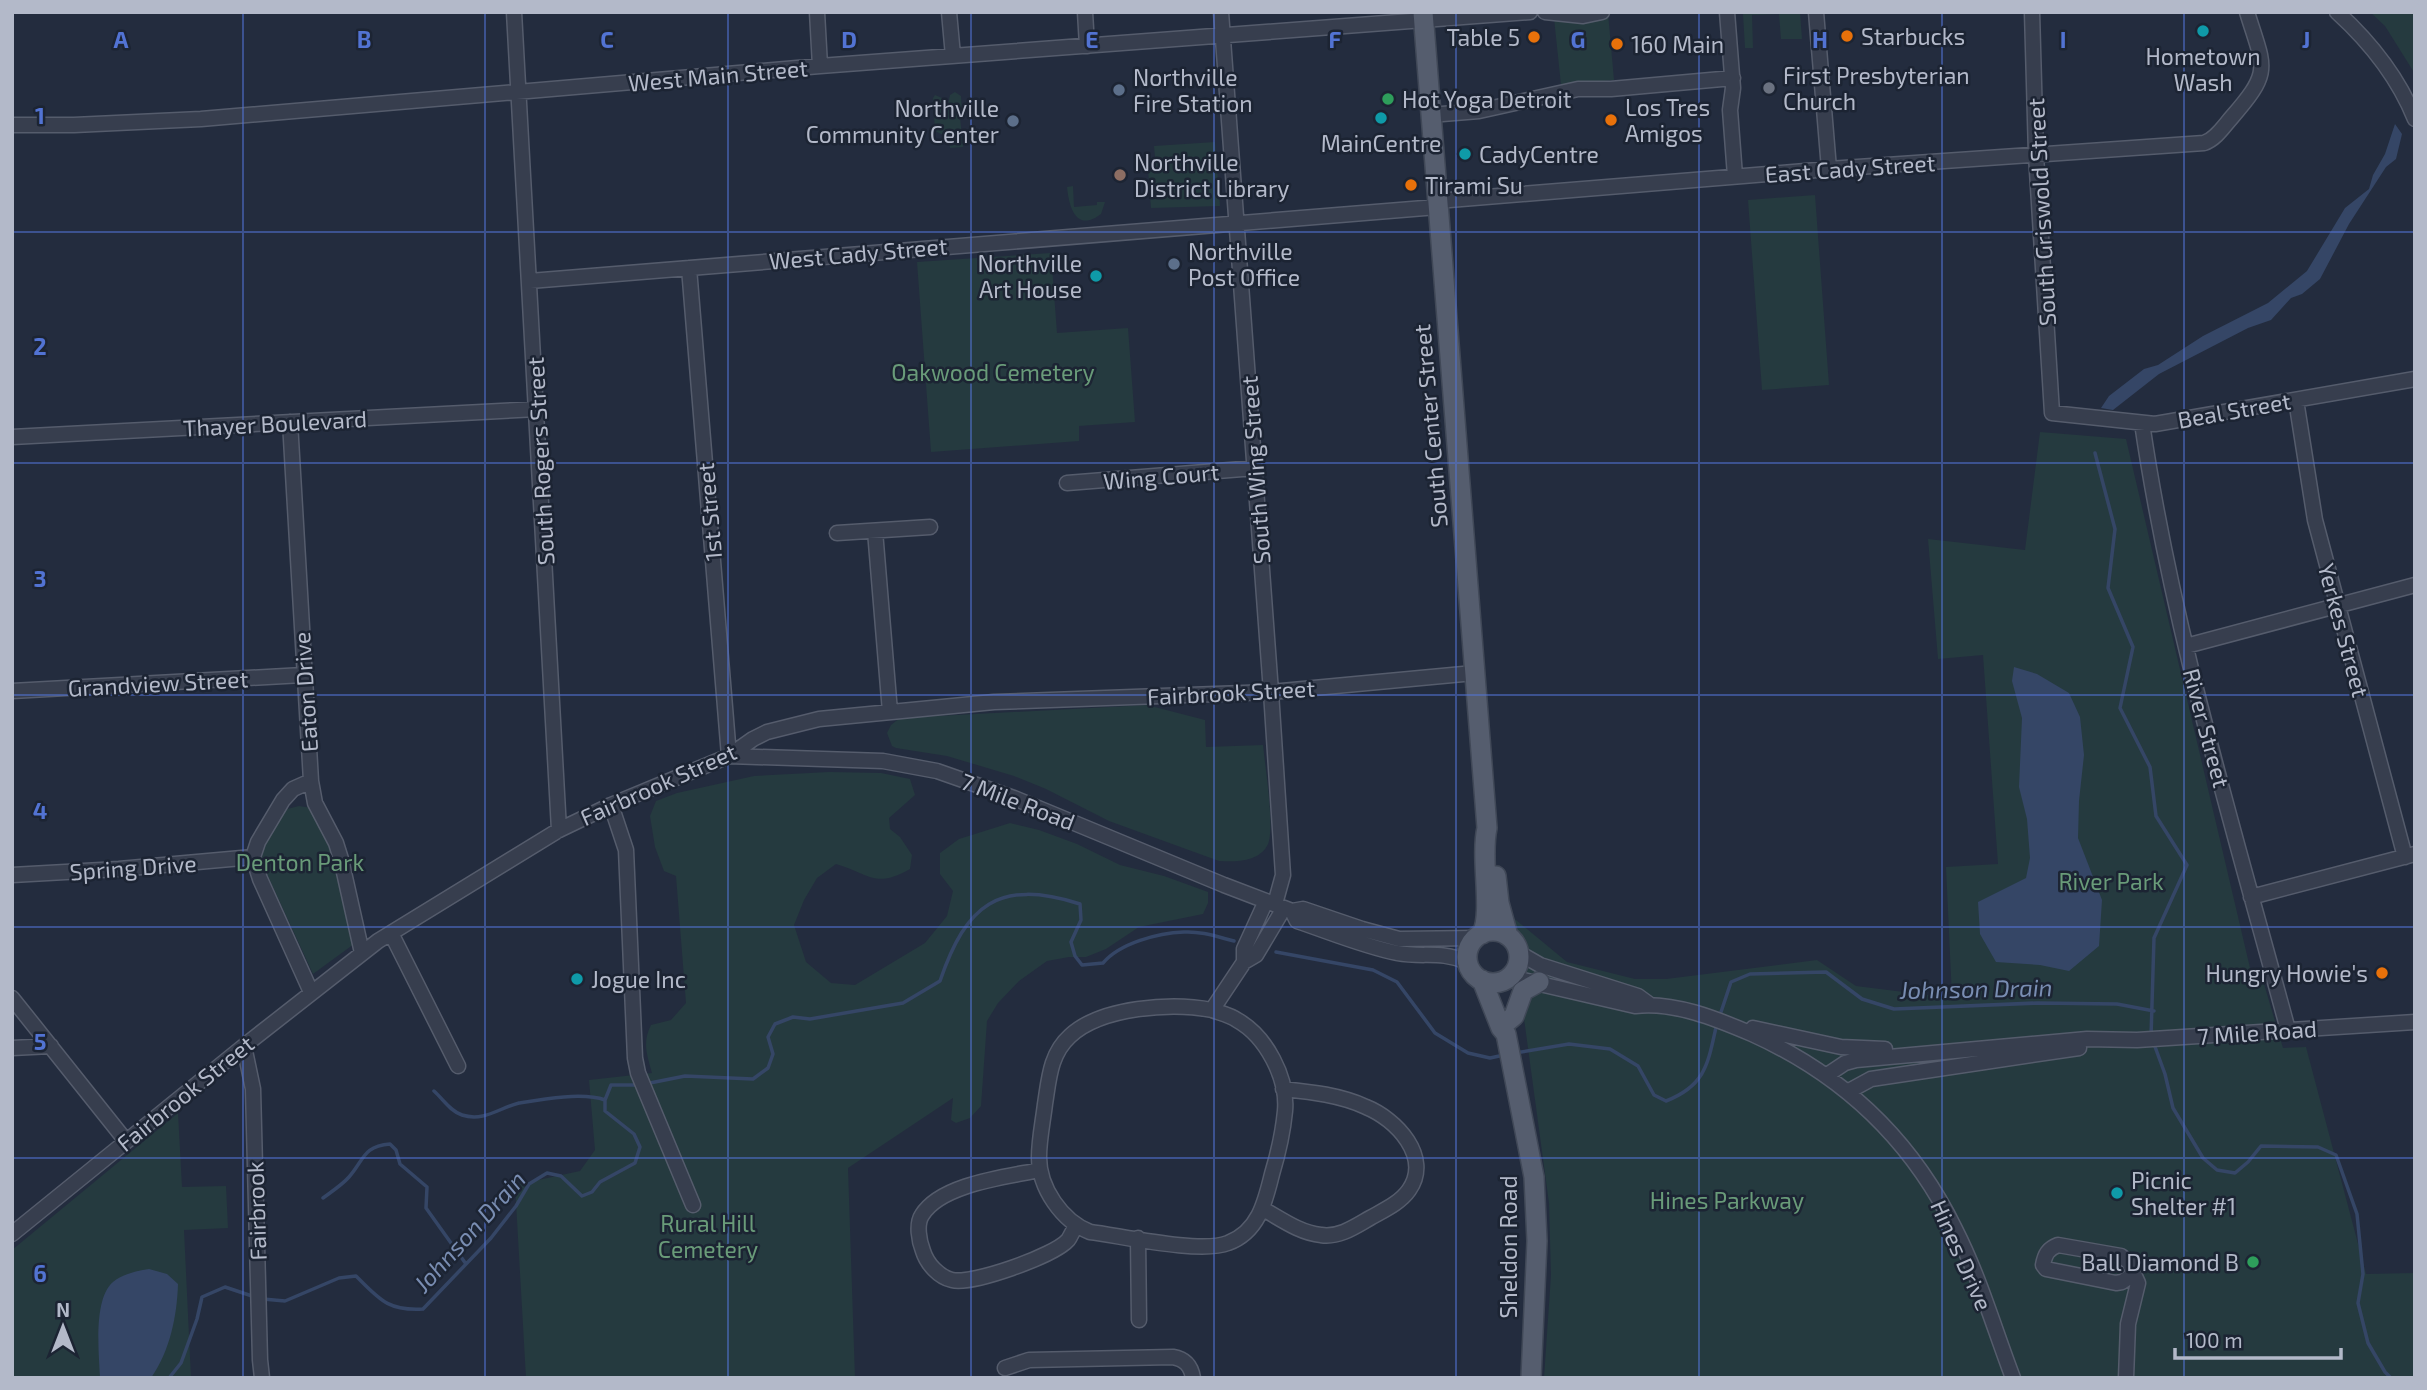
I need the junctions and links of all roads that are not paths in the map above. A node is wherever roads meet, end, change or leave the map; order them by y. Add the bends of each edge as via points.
1 (514, 12) edge
2 (817, 12) edge
3 (950, 12) edge
4 (1085, 12) edge
5 (1221, 12) edge
6 (1530, 12) edge
7 (1545, 12) edge
8 (1602, 12) edge
9 (1727, 12) edge
10 (1816, 12) edge
11 (2032, 12) edge
12 (2247, 12) edge
13 (2337, 12) edge
14 (1423, 16) edge
15 (1223, 36) junction
16 (1087, 46) junction
17 (953, 56) junction
18 (820, 66) junction
19 (1733, 78) junction
20 (518, 93) junction
21 (1430, 115) junction
22 (2415, 119) edge
23 (12, 125) edge
24 (2036, 155) junction
25 (1829, 169) junction
26 (1735, 176) junction
27 (1437, 204) junction
28 (1236, 222) junction
29 (689, 268) junction
30 (530, 281) junction
31 (2415, 379) edge
32 (2296, 400) junction
33 (537, 409) junction
34 (2052, 413) joint
35 (289, 422) junction
36 (2142, 423) junction
37 (12, 438) edge
38 (1255, 468) junction
39 (1067, 483) dead end
40 (930, 527) dead end
41 (875, 531) junction
42 (837, 533) dead end
43 (2415, 585) edge
44 (2338, 606) junction
45 (2186, 646) junction
46 (1474, 673) junction
47 (303, 675) junction
48 (12, 691) edge
49 (1271, 692) junction
50 (890, 712) junction
51 (729, 756) junction
52 (311, 781) junction
53 (611, 804) junction
54 (1486, 828) junction
55 (559, 830) junction
56 (2410, 855) edge
57 (253, 857) junction
58 (12, 875) edge
59 (2252, 897) junction
60 (1279, 906) junction
61 (391, 933) junction
62 (1479, 936) junction
63 (1513, 944) junction
64 (362, 953) junction
65 (1468, 962) junction
66 (1508, 978) junction
67 (1482, 980) junction
68 (1539, 982) junction
69 (311, 992) junction
70 (12, 998) edge
71 (1649, 1004) junction
72 (1212, 1010) junction
73 (2415, 1022) edge
74 (1728, 1023) junction
75 (2288, 1030) junction
76 (1508, 1040) junction
77 (2100, 1040) junction
78 (51, 1046) junction
79 (244, 1046) junction
80 (12, 1048) edge
81 (1967, 1050) junction
82 (458, 1066) dead end
83 (1827, 1075) junction
84 (1283, 1088) junction
85 (1849, 1091) junction
86 (126, 1141) junction
87 (1040, 1170) junction
88 (693, 1205) dead end
89 (1263, 1209) junction
90 (1076, 1226) junction
91 (12, 1234) edge
92 (1138, 1238) junction
93 (2134, 1274) junction
94 (1139, 1320) dead end
95 (1005, 1368) dead end
96 (262, 1378) edge
97 (1192, 1378) edge
98 (1531, 1378) edge
99 (2013, 1378) edge
100 (2126, 1378) edge

1 - 20 street, South Rogers Street
2 - 18 street
3 - 17 street
4 - 16 street
5 - 15 street, South Wing Street
6 - 14 street, West Main Street
7 - 8 street via 1583,16
9 - 19 street
10 - 25 street
11 - 24 street, South Griswold Street
12 - 24 street, East Cady Street via 2260,56 2260,81 2214,138 2204,144
13 - 22 street via 2389,71
14 - 15 street, West Main Street
14 - 21 main road, South Center Street
15 - 16 street, West Main Street
15 - 28 street, South Wing Street
16 - 17 street, West Main Street
17 - 18 street, West Main Street
18 - 20 street, West Main Street
19 - 21 street via 1578,89 1479,111
19 - 26 street via 1730,110
20 - 23 street, West Main Street via 158,121
20 - 30 street, South Rogers Street
21 - 27 main road, South Center Street
24 - 25 street, East Cady Street
24 - 34 street, South Griswold Street
25 - 26 street, East Cady Street
26 - 27 street, East Cady Street
27 - 28 street, West Cady Street
27 - 46 main road, South Center Street
28 - 29 street, West Cady Street
28 - 38 street, South Wing Street
29 - 30 street, West Cady Street
29 - 51 street, 1st Street
30 - 33 street, South Rogers Street
31 - 32 street, Beal Street
32 - 36 street, Beal Street
32 - 44 street, Yerkes Street via 2315,520
33 - 35 street, Thayer Boulevard
33 - 55 street, South Rogers Street
34 - 36 street, Beal Street
35 - 37 street, Thayer Boulevard
35 - 47 street, Eaton Drive
36 - 45 street, River Street
38 - 39 street, Wing Court
38 - 49 street, South Wing Street
40 - 41 street
41 - 42 street
41 - 50 street
43 - 44 street
44 - 45 street
44 - 56 street, Yerkes Street
45 - 59 street, River Street
46 - 49 street, Fairbrook Street
46 - 54 main road, South Center Street
47 - 48 street, Grandview Street
47 - 52 street, Eaton Drive
49 - 50 street, Fairbrook Street via 994,702
49 - 60 street, South Wing Street via 1283,875
50 - 51 street, Fairbrook Street via 797,723 761,735
51 - 53 street, Fairbrook Street
51 - 60 street, 7 Mile Road via 883,761 937,771
52 - 57 street via 293,789 284,800
52 - 64 street, Eaton Drive via 315,803 341,859
53 - 55 street, Fairbrook Street
53 - 88 street via 626,849 638,1073
54 - 62 main road, South Center Street via 1486,905
54 - 63 main road, South Center Street via 1493,841 1497,890
55 - 61 street, Fairbrook Street
56 - 59 street
57 - 58 street, Spring Drive
57 - 69 street
59 - 75 street, River Street
60 - 62 street, 7 Mile Road via 1399,939
60 - 65 street, 7 Mile Road via 1297,921 1385,950 1451,955
60 - 72 street, South Wing Street via 1244,949 1244,962
61 - 64 street, Fairbrook Street
61 - 82 street
62 - 63 main road via 1496,931
62 - 65 main road via 1469,948
63 - 66 main road via 1518,966
63 - 71 street via 1540,965
64 - 69 street, Fairbrook Street
65 - 67 main road
66 - 67 main road via 1491,983
66 - 68 street
66 - 76 main road, Sheldon Road
67 - 76 main road, Sheldon Road
68 - 71 street via 1635,1006
68 - 76 main road via 1523,991
69 - 79 street, Fairbrook Street
70 - 78 street
71 - 74 street
72 - 84 street via 1238,1020 1257,1036
72 - 87 street via 1182,1006 1138,1009 1092,1021 1070,1035 1051,1067
73 - 75 street, 7 Mile Road
74 - 81 street via 1841,1047
74 - 83 street, Hines Drive via 1791,1052
75 - 77 street, 7 Mile Road
76 - 98 main road, Sheldon Road via 1536,1203
77 - 81 street, 7 Mile Road
77 - 85 street, 7 Mile Road via 2090,1046 1871,1079
78 - 80 street
78 - 86 street
79 - 86 street, Fairbrook Street
79 - 96 street, Fairbrook via 253,1089
81 - 83 street, 7 Mile Road via 1856,1060
83 - 85 street, Hines Drive
84 - 89 street via 1285,1110 1278,1153
84 - 89 street via 1336,1097 1378,1113 1411,1146 1415,1173 1396,1203 1336,1234 1319,1235 1296,1228
85 - 99 street, Hines Drive via 1903,1147 1943,1205 1965,1249
86 - 91 street, Fairbrook Street
87 - 90 street via 1059,1210
87 - 90 street via 956,1190 932,1203 920,1217 918,1229 927,1260 953,1281 971,1280 1051,1252 1067,1241
89 - 92 street via 1245,1233 1218,1247
90 - 92 street
92 - 94 street
93 - 93 street via 2121,1256 2058,1245 2049,1248 2043,1265 2055,1272 2116,1283
93 - 100 street via 2138,1283 2128,1324
95 - 97 street via 1030,1360 1173,1357 1185,1362

